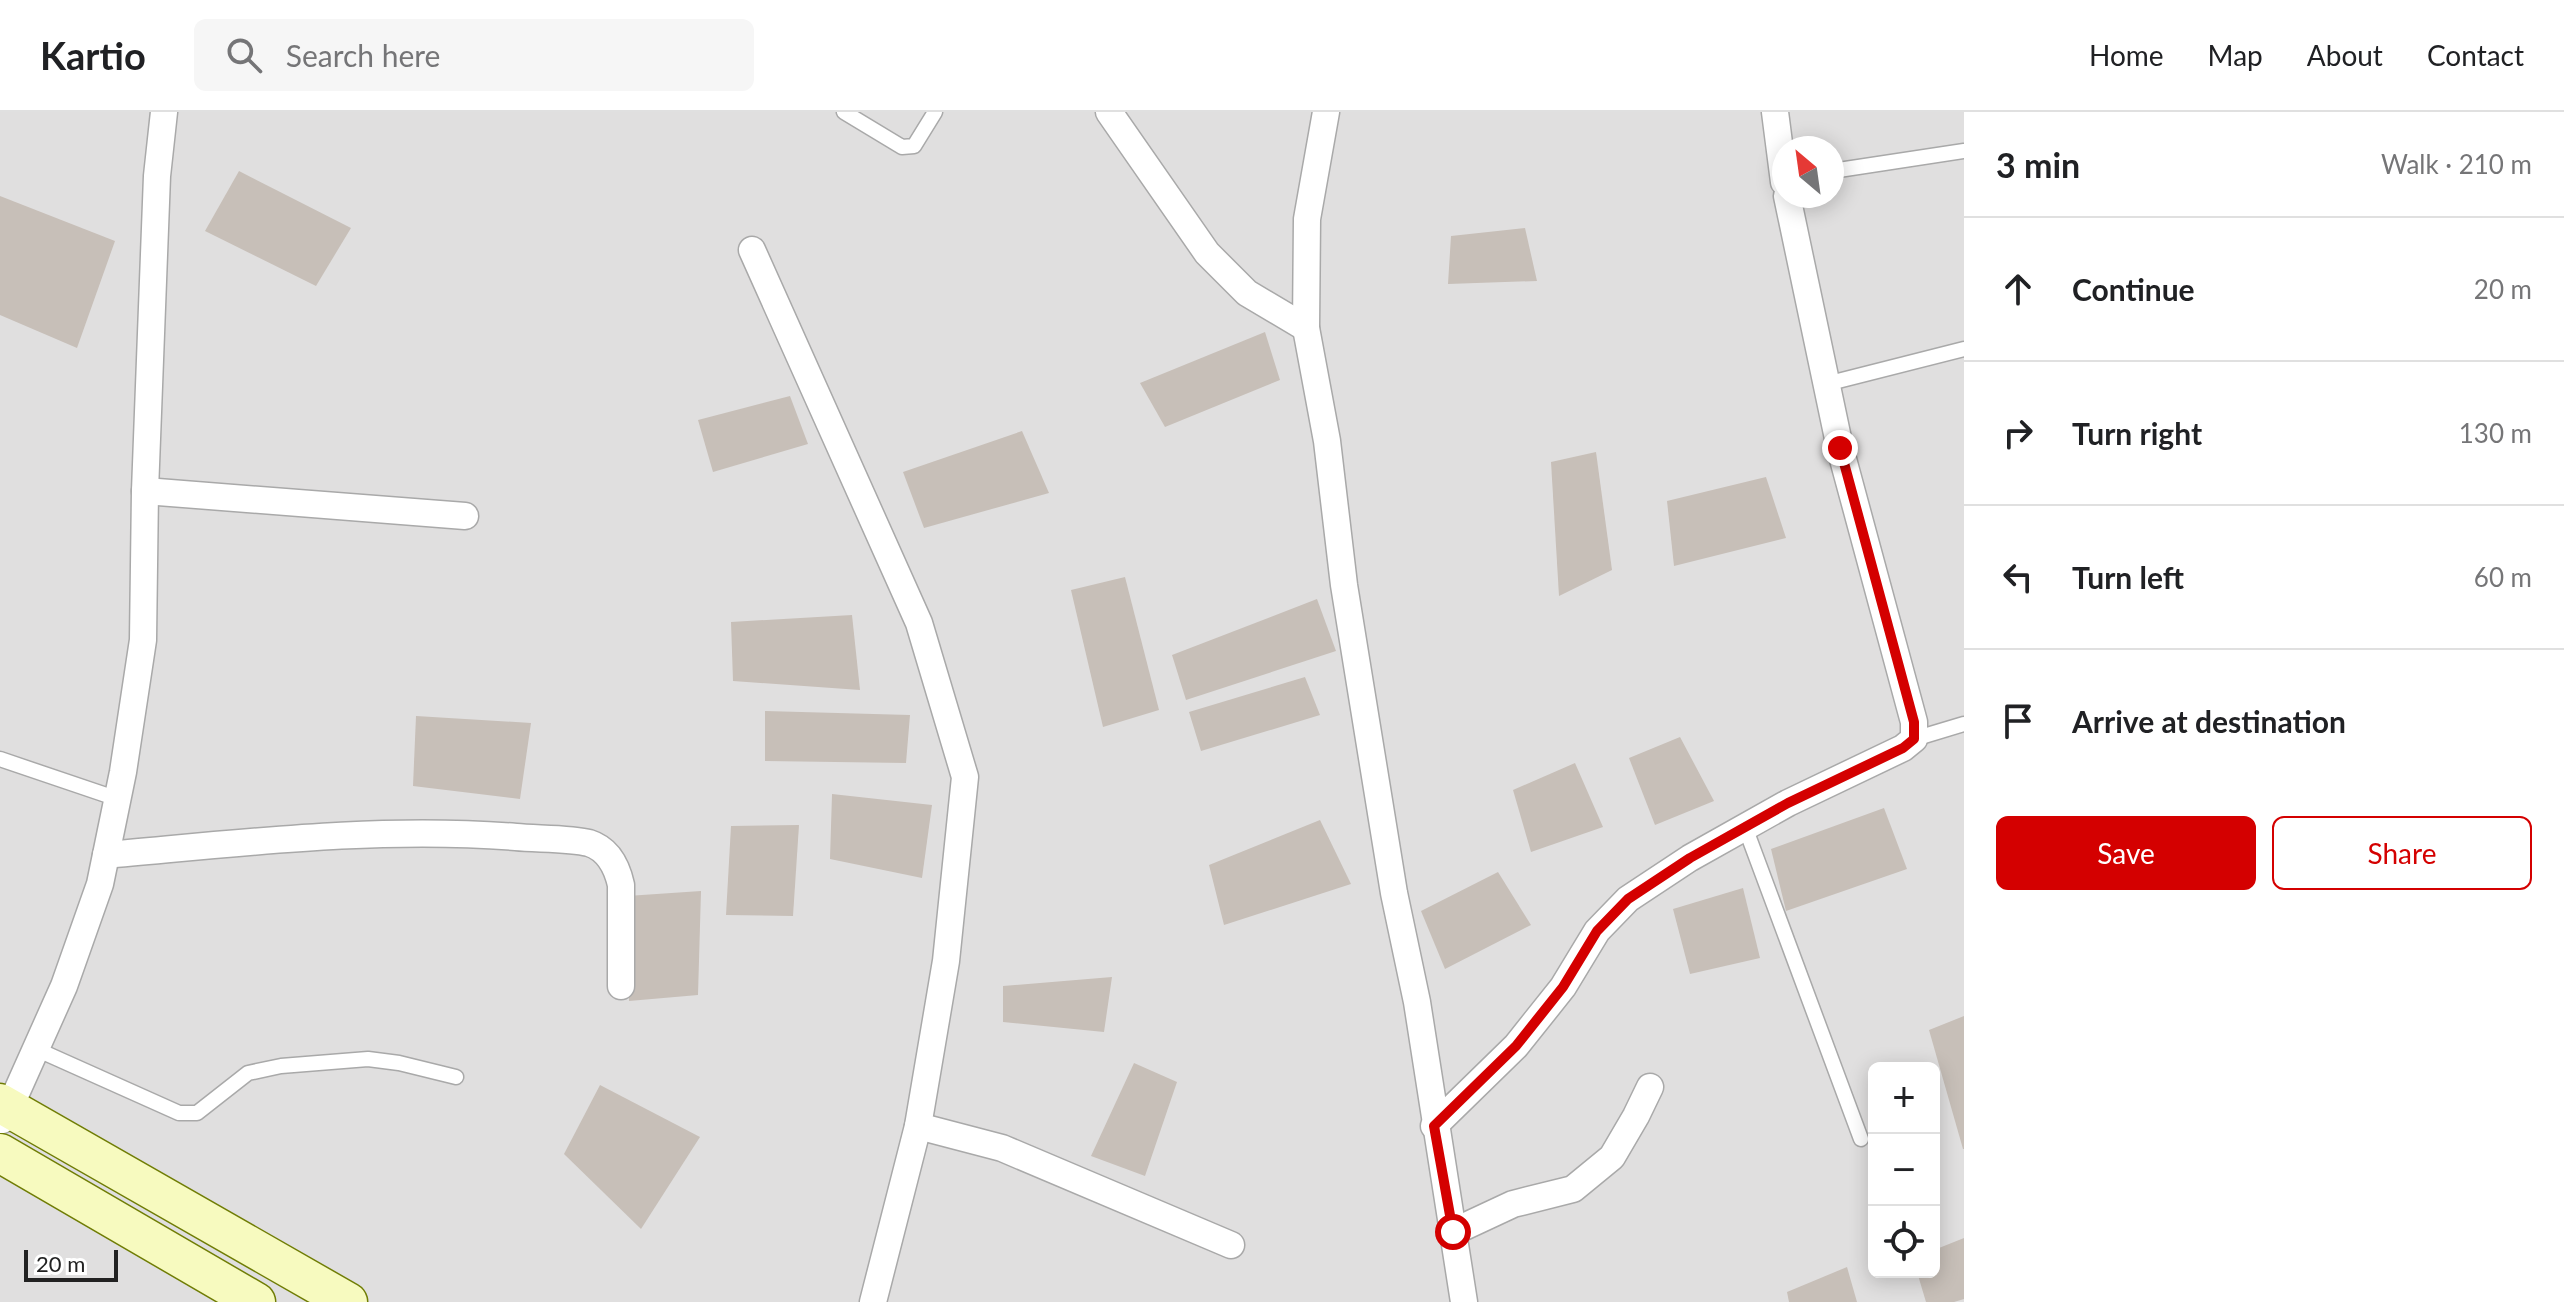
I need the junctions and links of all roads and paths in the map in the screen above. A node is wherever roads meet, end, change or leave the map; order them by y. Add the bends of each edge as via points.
1 (164, 112) edge
2 (844, 112) edge
3 (935, 112) edge
4 (1109, 112) edge
5 (1326, 112) edge
6 (1775, 112) edge
7 (1778, 136) edge
8 (1964, 151) edge
9 (1844, 169) edge
10 (1789, 208) edge
11 (752, 250) dead end
12 (1306, 328) junction
13 (1964, 349) edge
14 (1826, 384) junction
15 (145, 491) junction
16 (465, 516) dead end
17 (1964, 724) edge
18 (1914, 739) junction
19 (0, 759) edge
20 (118, 799) junction
21 (1745, 827) junction
22 (106, 855) junction
23 (621, 986) dead end
24 (36, 1049) junction
25 (456, 1077) dead end
26 (1650, 1087) dead end
27 (3, 1112) edge
28 (918, 1126) junction
29 (1434, 1126) junction
30 (1861, 1139) dead end
31 (0, 1153) edge
32 (1453, 1232) junction
33 (1231, 1245) dead end
34 (250, 1301) edge
35 (348, 1302) edge
36 (873, 1302) edge
37 (1464, 1302) edge

1 - 15 street
2 - 3 lane via 902,147 914,146
4 - 12 street via 1207,253 1247,293
5 - 12 street via 1307,219
6 - 7 street
8 - 9 lane
10 - 14 street
11 - 28 street via 919,623 965,777 946,961
12 - 29 street
13 - 14 lane
14 - 18 street via 1914,722
15 - 16 street
15 - 20 street via 143,640
17 - 18 lane
18 - 21 street
19 - 20 lane
20 - 22 street
21 - 29 street via 1628,899 1597,931 1563,987 1516,1046
21 - 30 lane
22 - 23 street via 406,832 590,843 608,856 621,885
22 - 24 street via 64,986
24 - 25 lane via 179,1113 197,1113 248,1073 281,1066 368,1059
24 - 27 street
26 - 32 street via 1612,1157 1573,1189 1513,1204
27 - 35 main road
28 - 33 street via 1002,1148
28 - 36 street
29 - 32 street
31 - 34 main road
32 - 37 street

